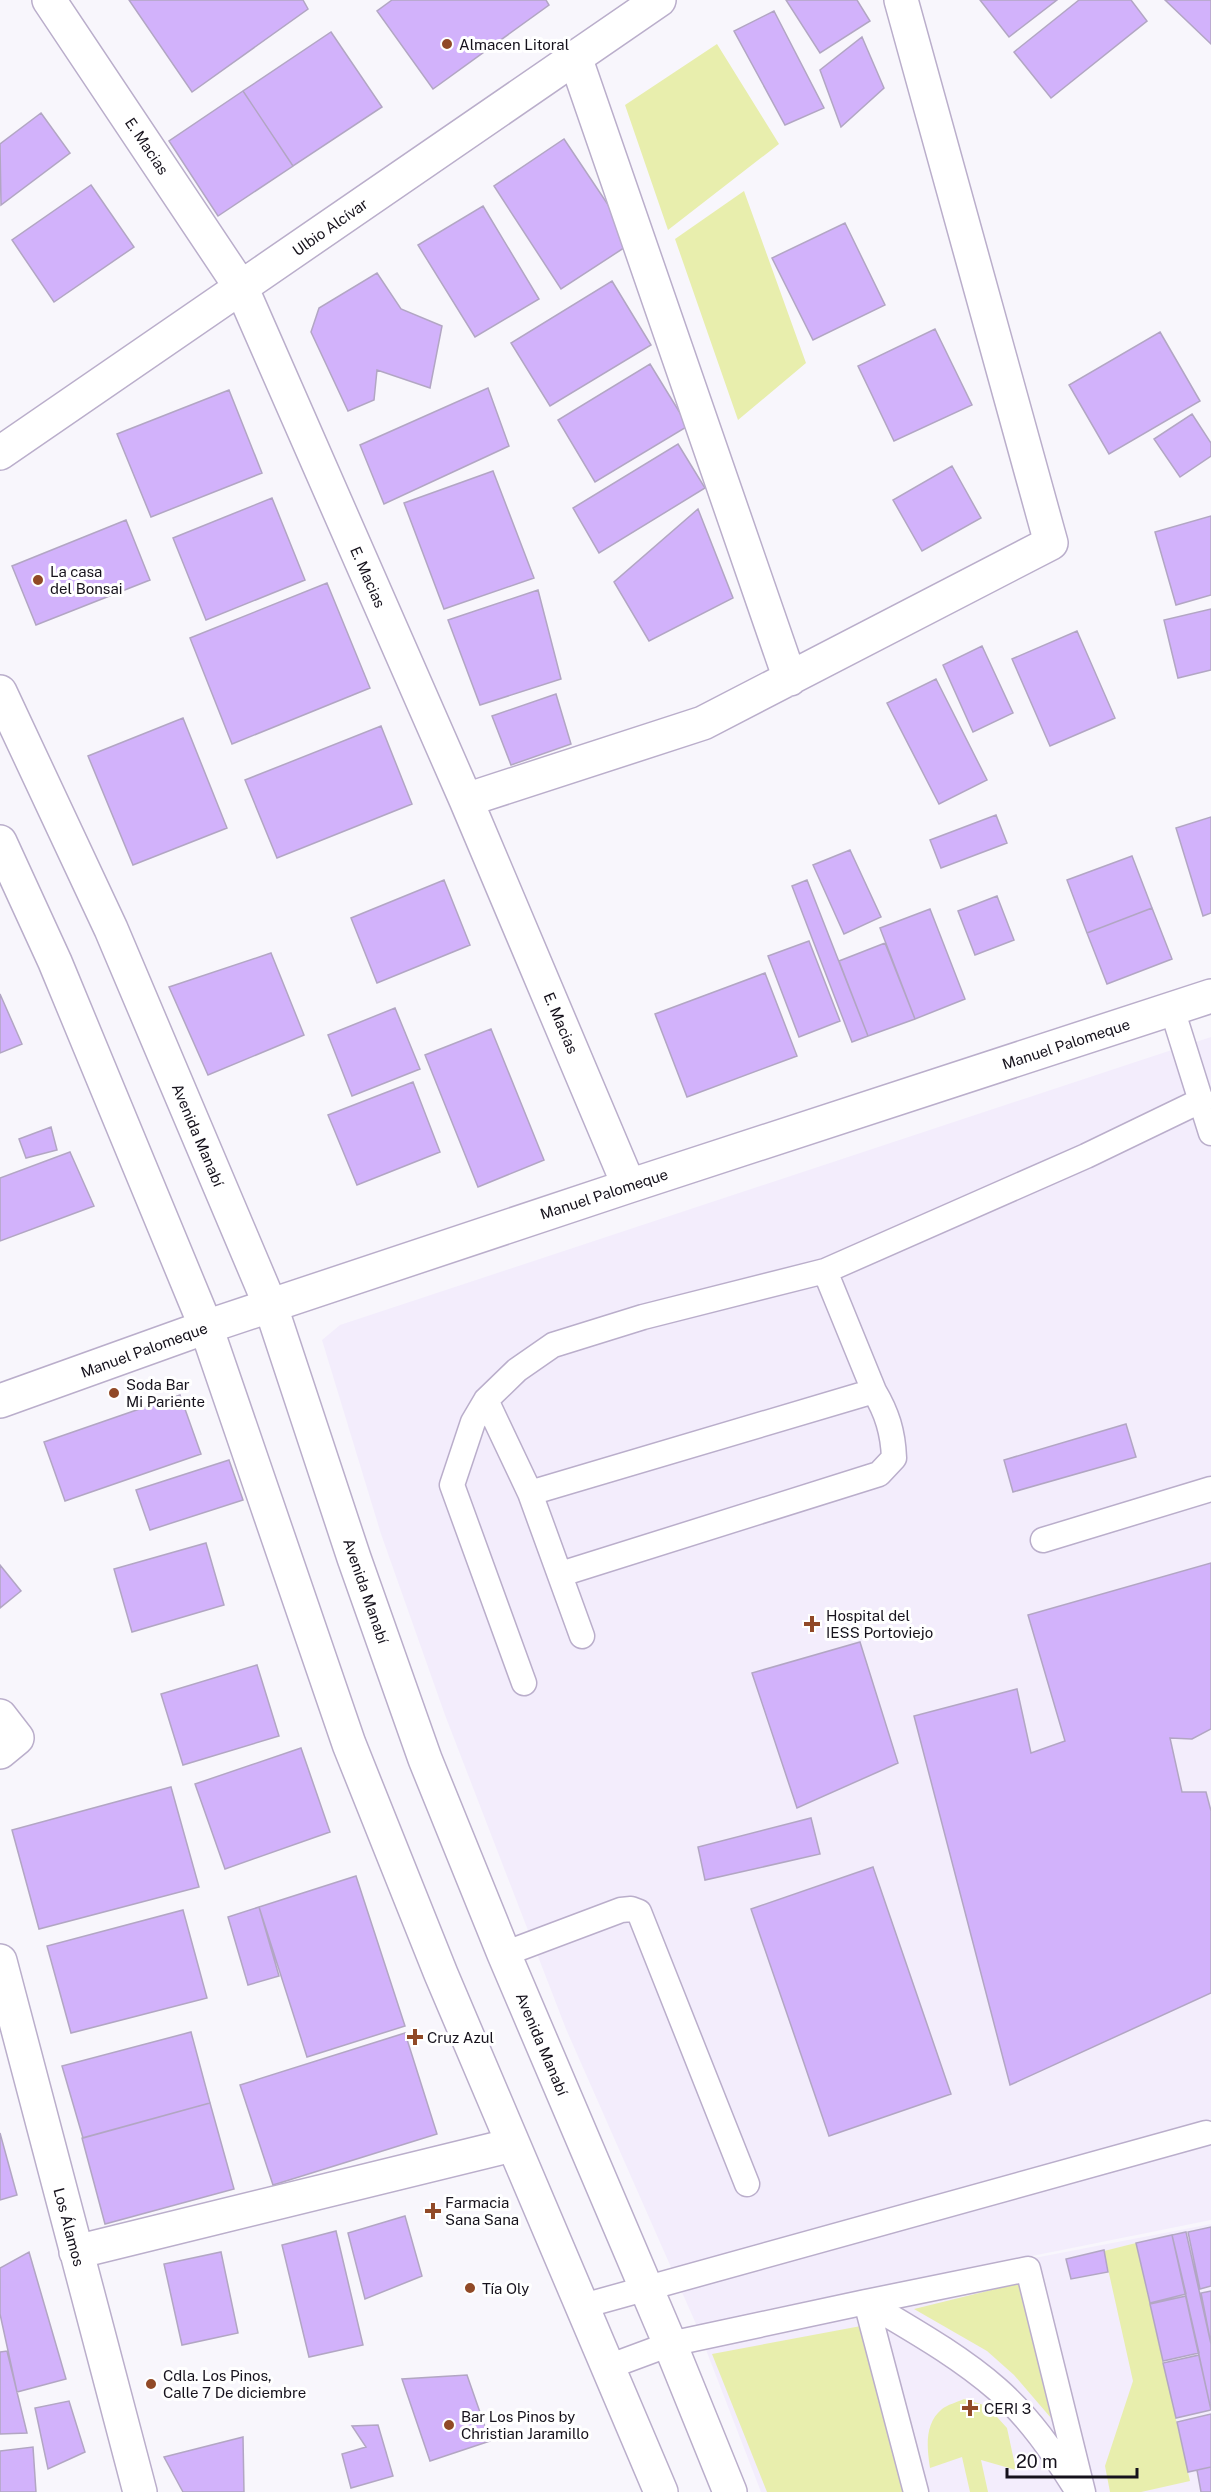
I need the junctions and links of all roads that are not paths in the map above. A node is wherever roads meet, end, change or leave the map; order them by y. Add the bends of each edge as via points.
1 (49, 0) edge
2 (659, 0) edge
3 (901, 0) edge
4 (575, 57) junction
5 (242, 289) junction
6 (0, 453) edge
7 (790, 678) junction
8 (0, 692) edge
9 (466, 800) junction
10 (0, 842) edge
11 (1211, 996) edge
12 (1172, 1009) junction
13 (1202, 1100) junction
14 (1211, 1133) edge
15 (629, 1185) junction
16 (825, 1271) junction
17 (271, 1307) junction
18 (206, 1327) junction
19 (874, 1391) junction
20 (486, 1400) junction
21 (0, 1401) edge
22 (1211, 1488) edge
23 (530, 1493) junction
24 (1043, 1540) dead end
25 (561, 1574) junction
26 (582, 1636) dead end
27 (524, 1683) dead end
28 (0, 1716) edge
29 (0, 1752) edge
30 (504, 1954) junction
31 (0, 1961) edge
32 (1206, 2133) dead end
33 (512, 2145) junction
34 (747, 2184) dead end
35 (76, 2252) junction
36 (646, 2290) junction
37 (867, 2301) junction
38 (583, 2306) junction
39 (670, 2344) junction
40 (608, 2367) junction
41 (140, 2492) edge
42 (661, 2492) edge
43 (730, 2492) edge
44 (916, 2492) edge
45 (1078, 2492) edge
46 (1083, 2492) edge

1 - 5 street, E. Macias
2 - 4 street, Ulbio Alcívar
3 - 7 street via 1051,543
4 - 5 street, Ulbio Alcívar
4 - 7 street
5 - 6 street, Ulbio Alcívar
5 - 9 street, E. Macias
7 - 9 street via 703,723
8 - 17 street, Avenida Manabí via 111,929
9 - 15 street, E. Macias
10 - 18 street via 56,962
11 - 12 street, Manuel Palomeque
12 - 13 lane
12 - 15 street, Manuel Palomeque
13 - 14 lane
13 - 16 lane via 1086,1156
15 - 17 street, Manuel Palomeque
16 - 19 lane
16 - 20 lane via 643,1317 552,1345 517,1370
17 - 18 street, Manuel Palomeque
17 - 30 street, Avenida Manabí via 425,1759
18 - 21 street, Manuel Palomeque
18 - 33 street via 349,1744
19 - 23 lane
19 - 25 lane via 888,1415 893,1436 894,1458 879,1474
20 - 23 lane
20 - 27 lane via 473,1422 452,1485
22 - 24 lane
23 - 25 lane
25 - 26 lane
28 - 29 street via 17,1738
30 - 34 lane via 621,1910 639,1912
30 - 36 street, Avenida Manabí
31 - 35 street, Los Álamos
32 - 36 lane
33 - 35 street
33 - 38 street
35 - 41 street, Los Álamos
36 - 38 lane
36 - 39 street, Avenida Manabí
37 - 39 lane
37 - 44 lane
37 - 45 lane via 998,2390 1036,2432
37 - 46 lane via 1028,2269
38 - 40 street
39 - 40 lane
39 - 43 street, Avenida Manabí
40 - 42 street

